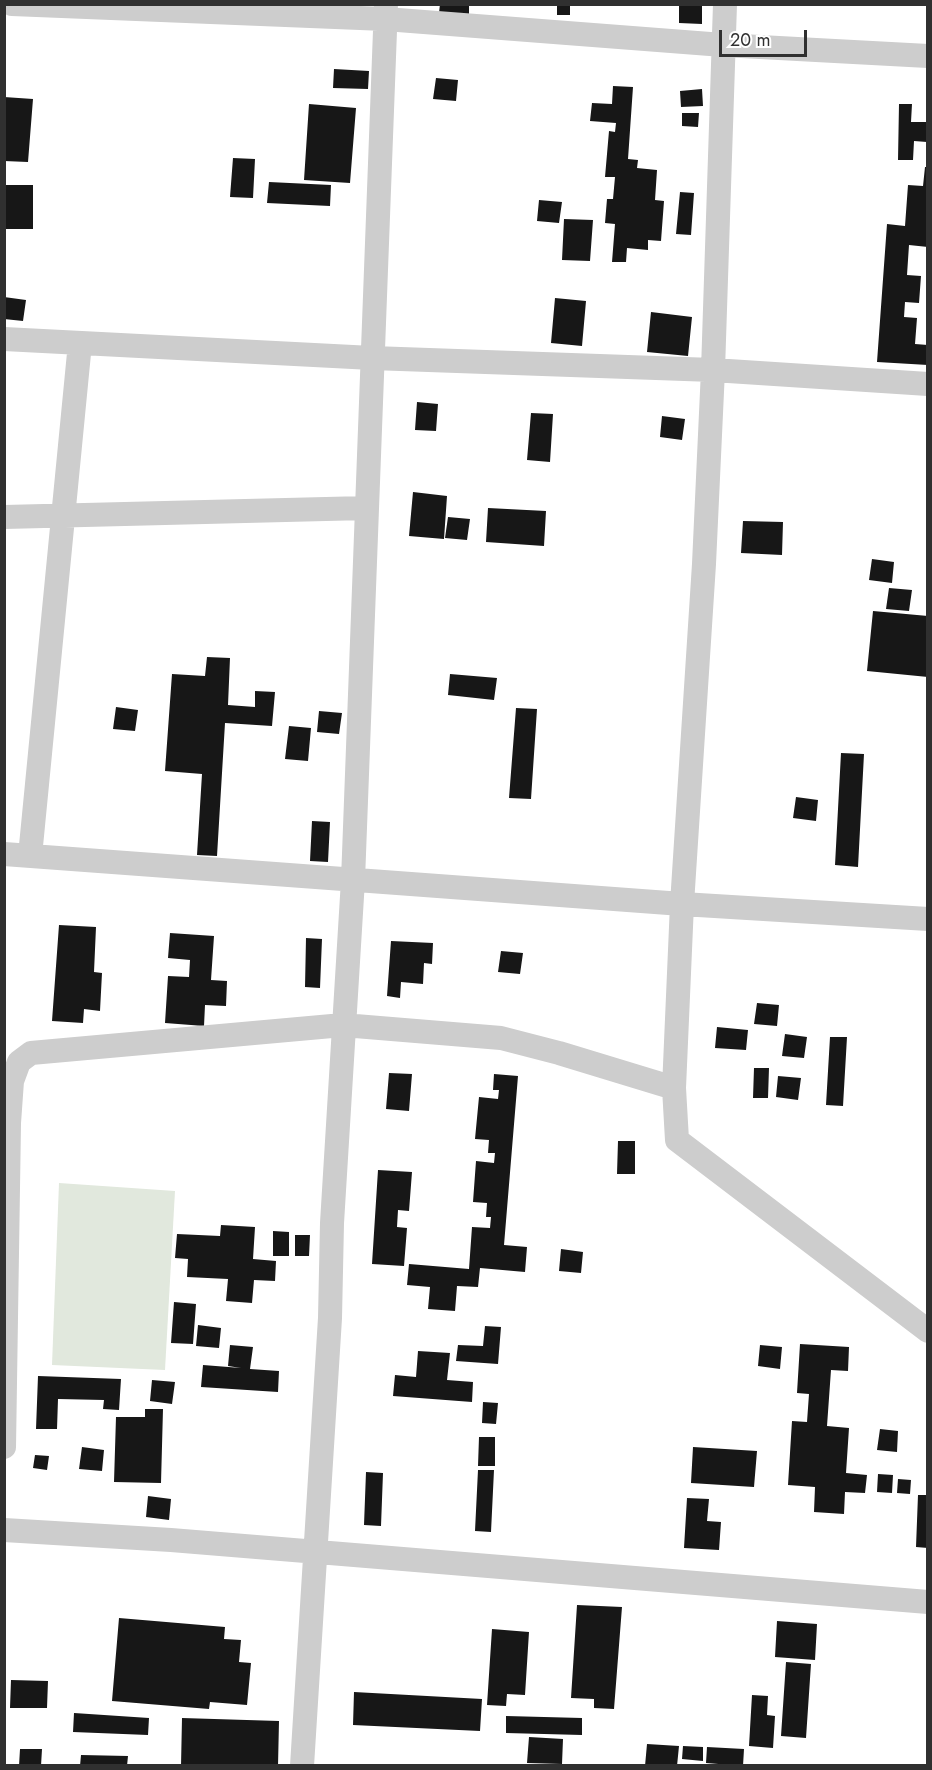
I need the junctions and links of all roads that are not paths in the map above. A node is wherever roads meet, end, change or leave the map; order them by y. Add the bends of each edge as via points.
1 (12, 4) edge
2 (725, 4) edge
3 (57, 5) edge
4 (386, 12) edge
5 (723, 45) junction
6 (927, 56) edge
7 (4, 339) edge
8 (80, 343) junction
9 (372, 358) junction
10 (713, 370) junction
11 (927, 384) edge
12 (366, 508) junction
13 (63, 515) junction
14 (4, 517) edge
15 (4, 854) edge
16 (30, 856) junction
17 (353, 880) junction
18 (682, 904) junction
19 (927, 919) edge
20 (343, 1025) junction
21 (674, 1089) junction
22 (927, 1331) edge
23 (4, 1447) edge
24 (4, 1530) edge
25 (316, 1553) junction
26 (927, 1602) edge
27 (302, 1766) edge

1 - 3 street
2 - 5 street
3 - 4 street
4 - 5 street
4 - 9 street
5 - 6 street
5 - 10 street
7 - 8 street
8 - 9 street
8 - 13 street
9 - 10 street
9 - 12 street
10 - 11 street
10 - 18 street
12 - 13 street
12 - 17 street
13 - 14 street
13 - 16 street
15 - 16 street
16 - 17 street
17 - 18 street
17 - 20 street
18 - 19 street
18 - 21 street
20 - 21 street via 501,1038
20 - 23 street via 31,1053 19,1062 12,1081 9,1123
20 - 25 street
21 - 22 street via 677,1140
24 - 25 street
25 - 26 street
25 - 27 street

